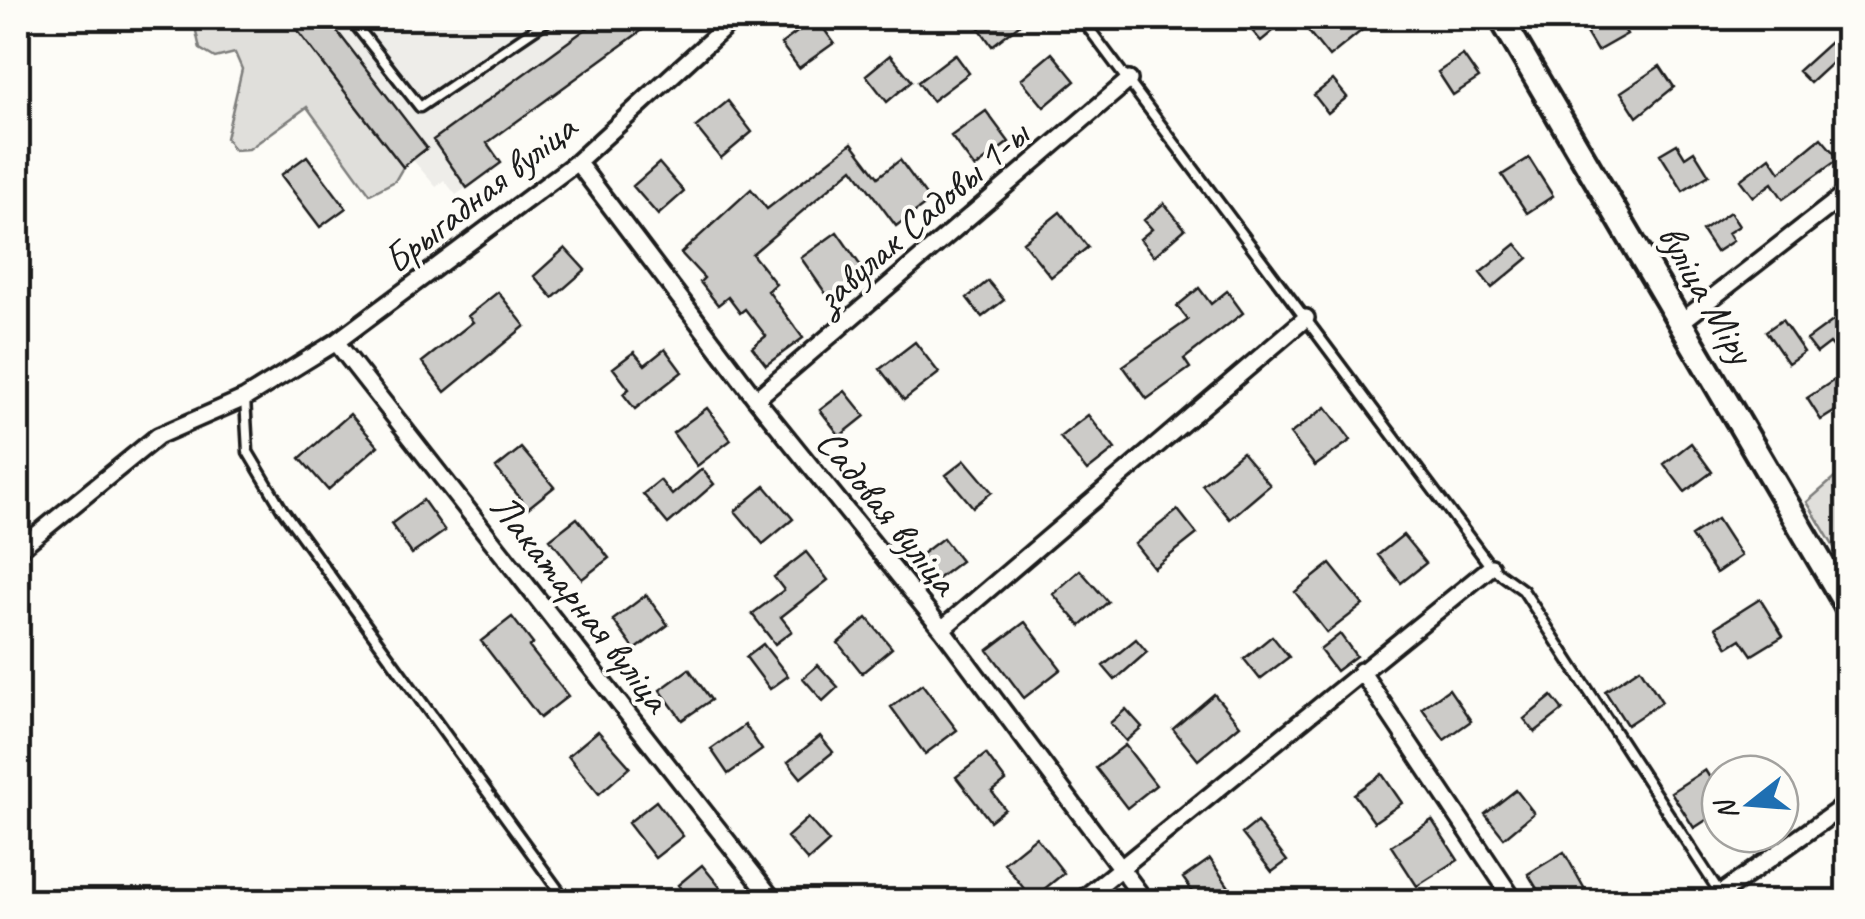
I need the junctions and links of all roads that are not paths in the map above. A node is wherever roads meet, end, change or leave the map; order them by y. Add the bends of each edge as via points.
1 (350, 18) edge
2 (551, 18) edge
3 (735, 18) edge
4 (1081, 18) edge
5 (1501, 18) edge
6 (1129, 80) junction
7 (577, 162) junction
8 (1848, 192) edge
9 (1306, 318) junction
10 (1681, 322) junction
11 (336, 342) junction
12 (245, 398) junction
13 (756, 399) junction
14 (18, 550) edge
15 (1490, 566) junction
16 (1848, 608) edge
17 (942, 629) junction
18 (1361, 671) junction
19 (1848, 803) edge
20 (1121, 865) junction
21 (1714, 897) edge
22 (568, 902) edge
23 (775, 902) edge
24 (1079, 902) edge
25 (1146, 902) edge
26 (1516, 902) edge

1 - 2 lane via 420,108
3 - 7 street, Брыгадная вуліца
4 - 6 lane
5 - 10 street, вуліца Міру
6 - 9 lane
6 - 13 street, завулак Садовы 1-ы
7 - 11 street, Брыгадная вуліца
7 - 13 street, Садовая вуліца
8 - 10 street
9 - 15 lane
9 - 17 street
10 - 16 street, вуліца Міру
11 - 12 street, Брыгадная вуліца
11 - 23 street, Лакатарная вуліца
12 - 14 street, Брыгадная вуліца via 158,436
12 - 22 lane via 248,452 282,510
13 - 17 street, Садовая вуліца
15 - 18 street
15 - 21 lane via 1523,590
17 - 20 street, Садовая вуліца
18 - 20 street
18 - 26 street
19 - 21 street
20 - 24 street
20 - 25 street, Садовая вуліца

